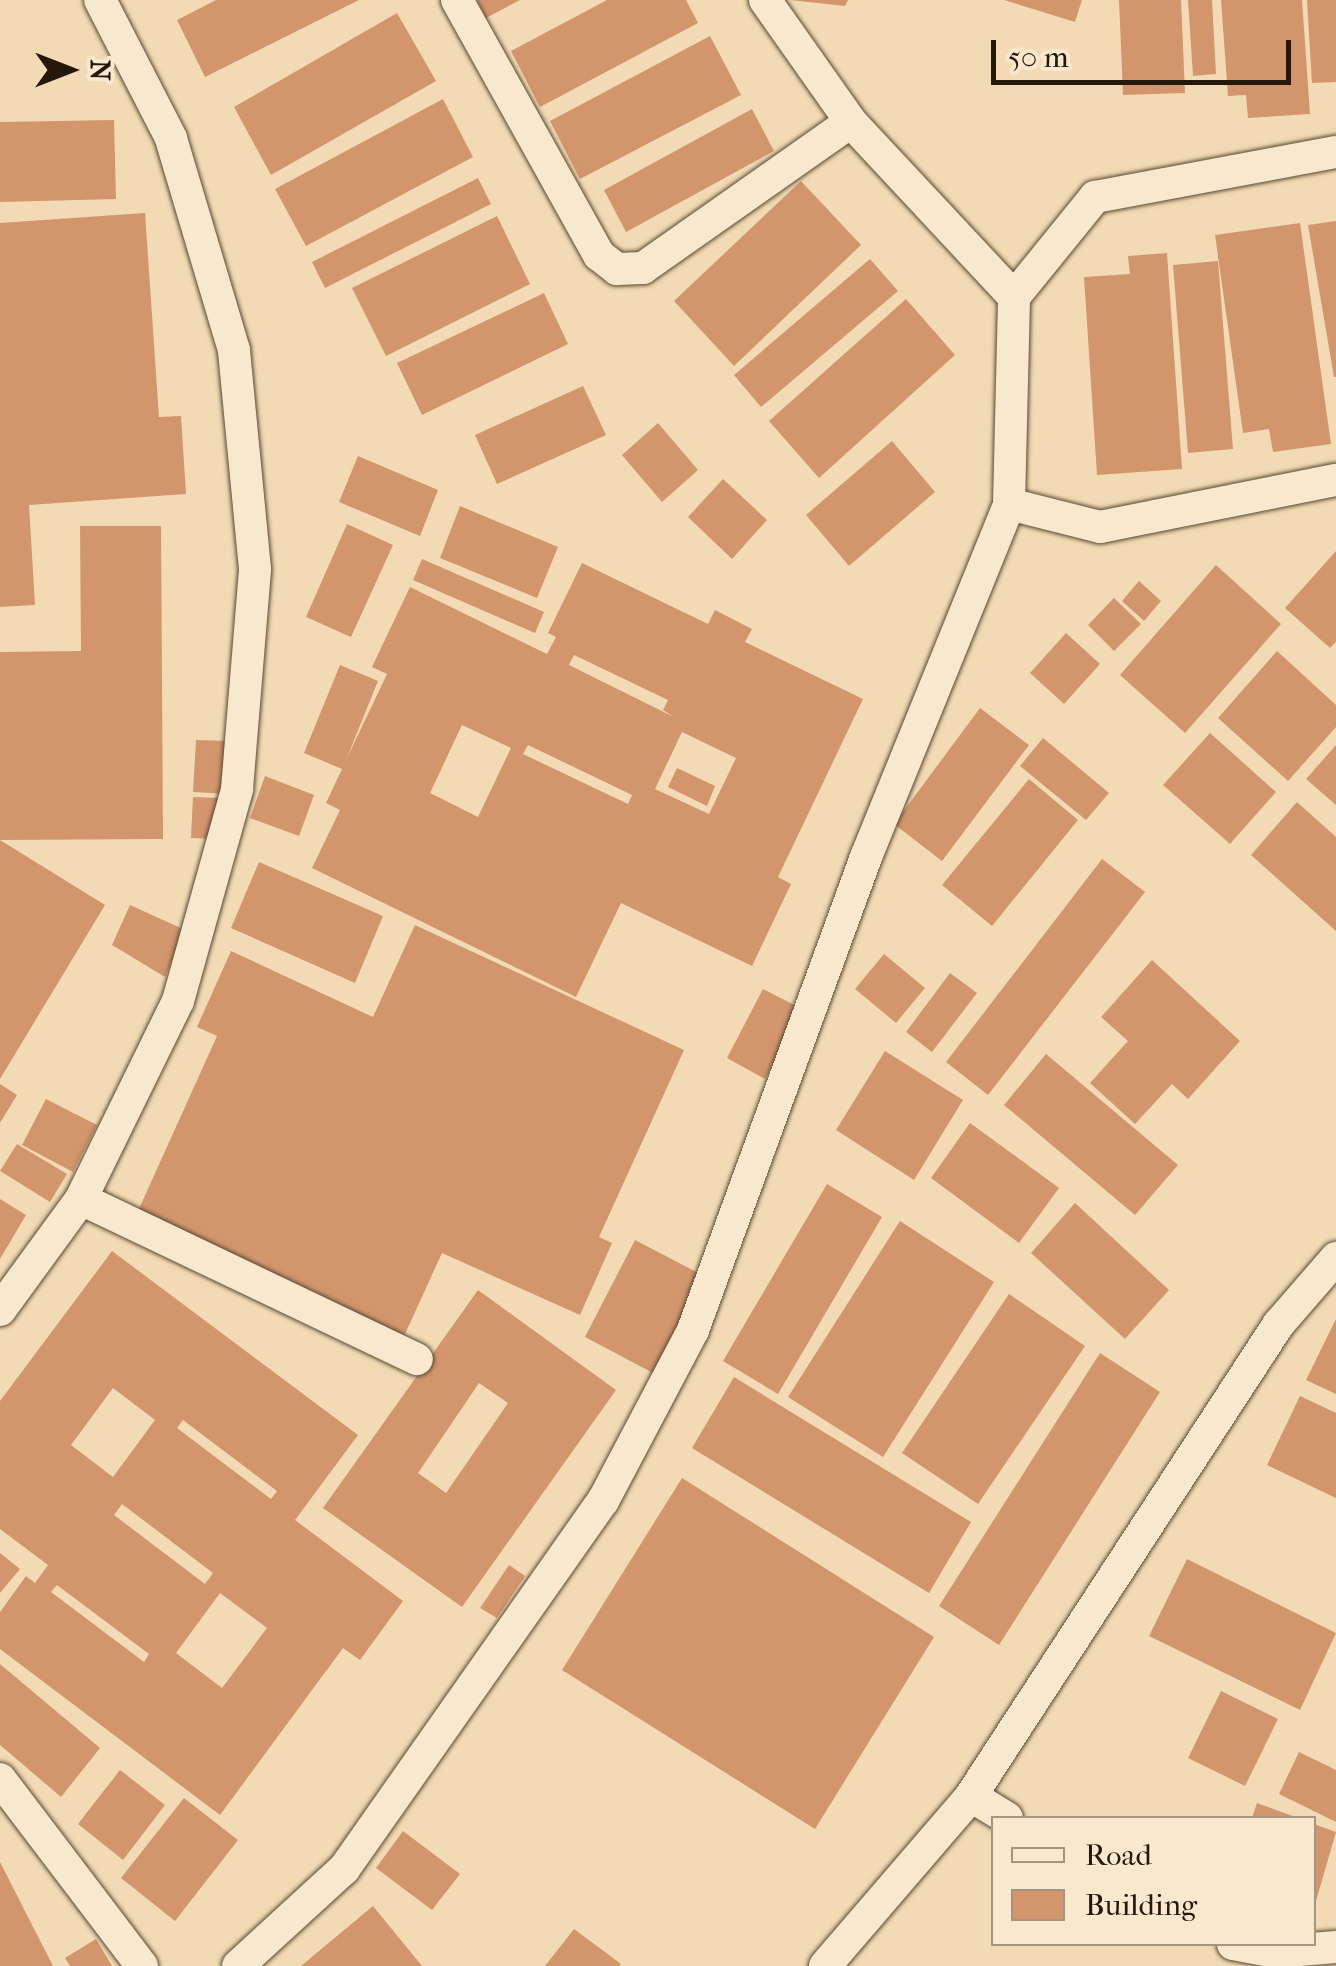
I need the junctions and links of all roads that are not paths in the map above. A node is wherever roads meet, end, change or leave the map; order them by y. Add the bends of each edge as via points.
1 (100, 0) edge
2 (457, 0) edge
3 (765, 0) edge
4 (851, 122) junction
5 (1336, 152) edge
6 (1014, 298) junction
7 (1336, 480) edge
8 (1009, 504) junction
9 (80, 1199) junction
10 (1336, 1258) edge
11 (0, 1310) edge
12 (417, 1359) dead end
13 (0, 1779) edge
14 (971, 1796) junction
15 (1005, 1816) edge
16 (1244, 1946) edge
17 (1336, 1947) edge
18 (142, 1966) edge
19 (238, 1966) edge
20 (825, 1966) edge

1 - 9 street via 171,138 234,350 256,569 237,788 193,948 178,1001
2 - 4 street via 599,255 617,269 643,268
3 - 4 street
4 - 6 street
5 - 6 street via 1182,175 1095,197
6 - 8 street
7 - 8 street via 1100,528
8 - 19 street via 866,858 694,1330 622,1467 344,1869
9 - 11 street
9 - 12 street
10 - 14 street via 1278,1325
13 - 18 street
14 - 15 street
14 - 20 street
16 - 17 street via 1275,1952

